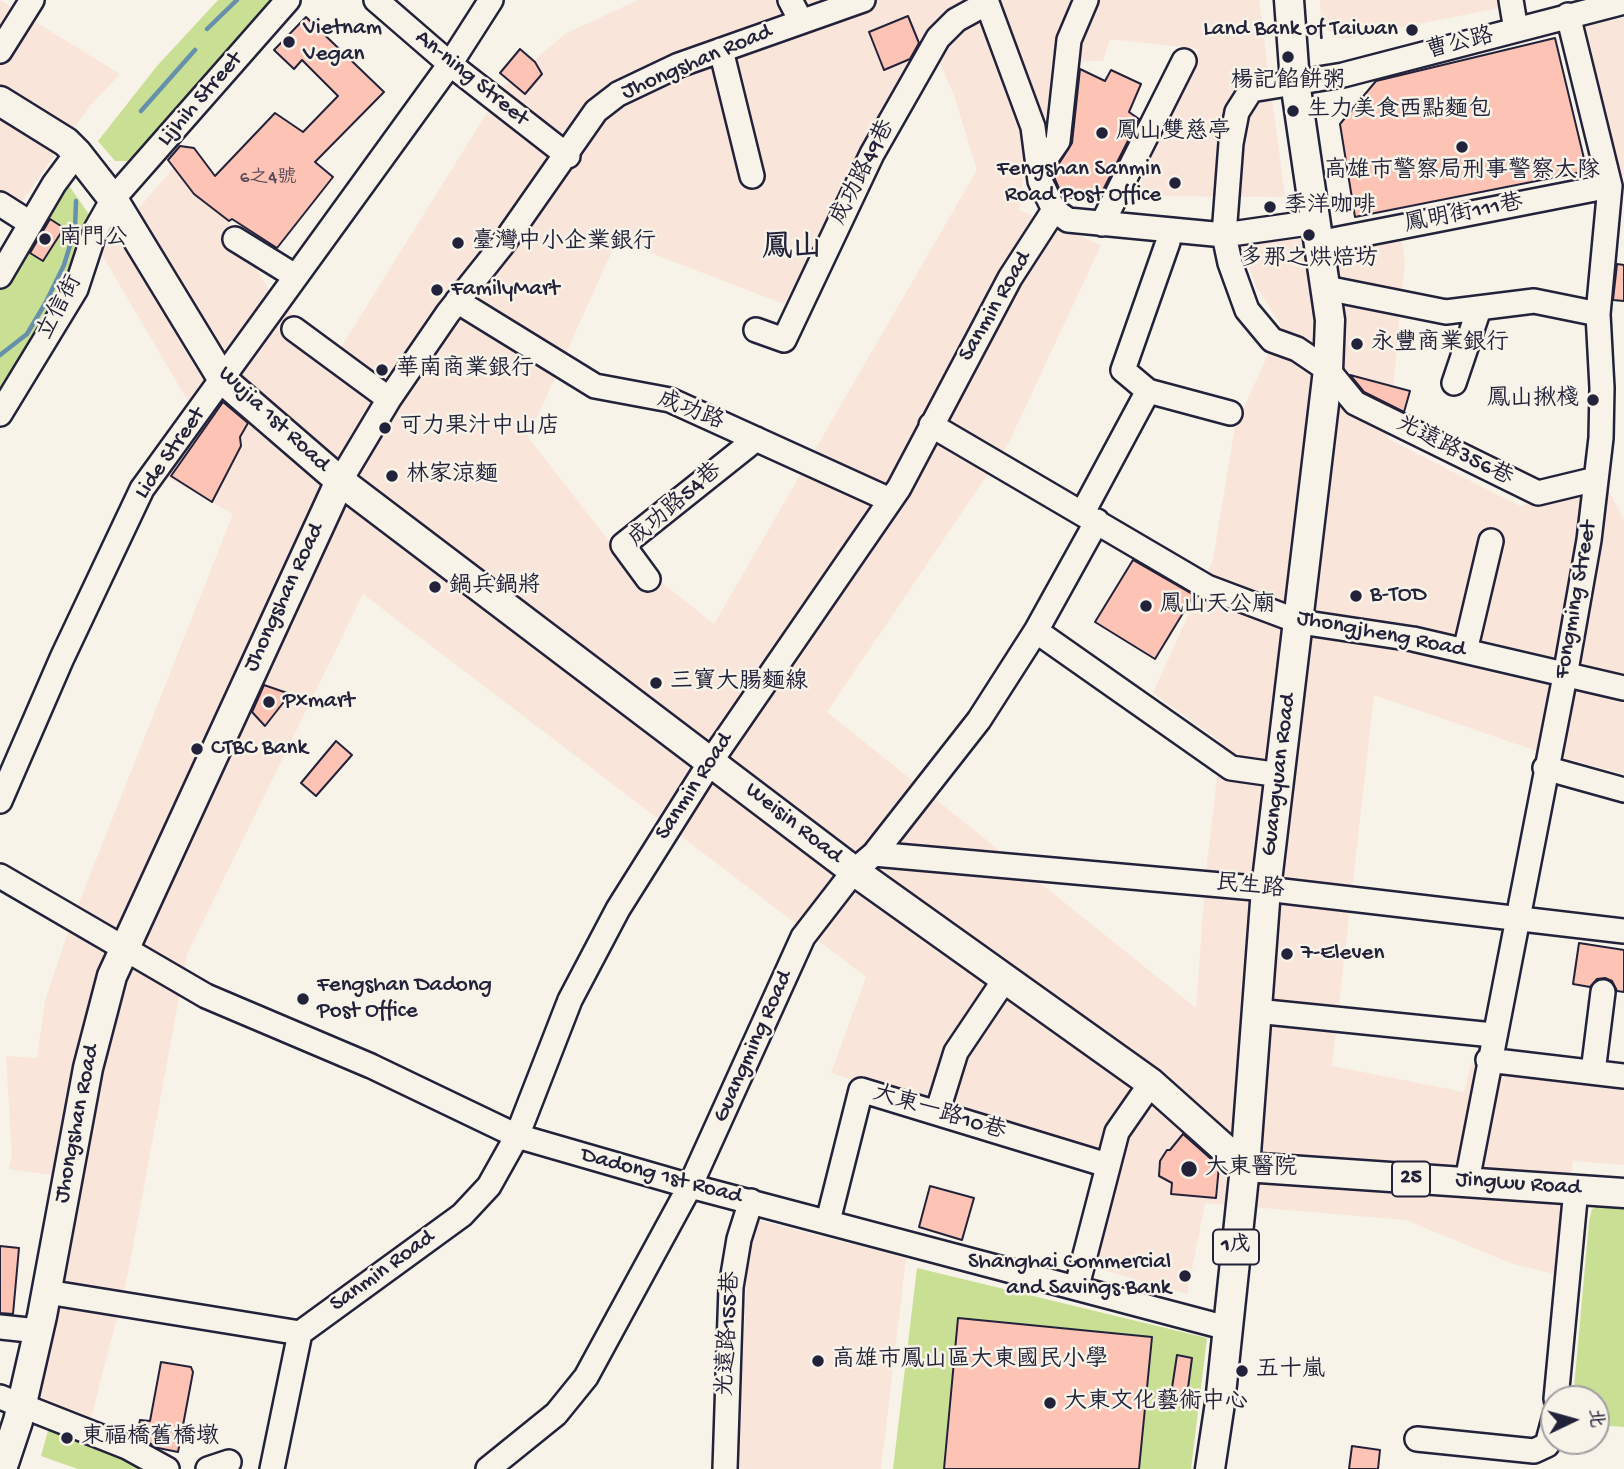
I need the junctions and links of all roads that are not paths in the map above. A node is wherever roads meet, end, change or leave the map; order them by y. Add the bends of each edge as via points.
1 (32, 0) edge
2 (288, 0) edge
3 (376, 0) edge
4 (491, 0) edge
5 (790, 0) edge
6 (863, 0) edge
7 (1086, 0) edge
8 (1289, 0) edge
9 (1511, 0) edge
10 (986, 1) edge
11 (1624, 2) edge
12 (1568, 15) junction
13 (801, 21) junction
14 (1516, 30) junction
15 (721, 50) junction
16 (0, 51) edge
17 (1184, 61) dead end
18 (450, 64) junction
19 (1295, 82) junction
20 (0, 101) edge
21 (77, 153) junction
22 (568, 156) junction
23 (1040, 167) junction
24 (752, 176) dead end
25 (1610, 186) junction
26 (113, 199) junction
27 (0, 204) edge
28 (1054, 210) junction
29 (30, 223) junction
30 (1102, 224) junction
31 (1167, 230) junction
32 (1317, 233) junction
33 (1224, 235) junction
34 (235, 239) dead end
35 (0, 276) edge
36 (295, 276) junction
37 (1326, 288) junction
38 (457, 301) junction
39 (1479, 309) junction
40 (1598, 314) junction
41 (294, 329) dead end
42 (757, 330) dead end
43 (1328, 370) junction
44 (1624, 376) edge
45 (223, 380) junction
46 (1454, 383) dead end
47 (1602, 388) junction
48 (1148, 391) junction
49 (389, 399) junction
50 (0, 414) edge
51 (1230, 414) dead end
52 (931, 425) junction
53 (756, 439) junction
54 (1596, 479) junction
55 (340, 481) junction
56 (890, 500) junction
57 (1090, 516) junction
58 (1491, 541) dead end
59 (648, 579) dead end
60 (1300, 622) junction
61 (1036, 631) junction
62 (1465, 651) junction
63 (1565, 676) junction
64 (1624, 688) edge
65 (711, 761) junction
66 (1545, 768) junction
67 (1279, 775) junction
68 (1624, 790) edge
69 (0, 801) edge
70 (864, 862) junction
71 (0, 876) edge
72 (1266, 889) junction
73 (1516, 918) junction
74 (1624, 931) edge
75 (123, 949) junction
76 (1005, 979) junction
77 (1603, 992) dead end
78 (1256, 1011) junction
79 (1493, 1035) junction
80 (1488, 1060) junction
81 (1594, 1072) junction
82 (1624, 1076) edge
83 (1151, 1083) junction
84 (937, 1114) junction
85 (517, 1136) junction
86 (1107, 1166) junction
87 (1245, 1167) junction
88 (1467, 1181) junction
89 (690, 1186) junction
90 (1576, 1189) junction
91 (1624, 1193) edge
92 (751, 1201) junction
93 (828, 1221) junction
94 (1077, 1286) junction
95 (47, 1292) junction
96 (0, 1327) edge
97 (1227, 1328) junction
98 (38, 1331) junction
99 (300, 1333) junction
100 (1557, 1385) edge
101 (13, 1408) edge
102 (1417, 1438) dead end
103 (1540, 1448) edge
104 (2, 1469) edge
105 (167, 1469) edge
106 (272, 1469) edge
107 (488, 1469) edge
108 (725, 1469) edge
109 (1210, 1469) edge

1 - 16 street
2 - 26 street, Lijhih Street
3 - 18 street, An-ning Street
4 - 18 street, Lide Street
5 - 13 street
6 - 13 street, Jhongshan Road
7 - 23 street via 1069,40 1058,141
8 - 19 main road, 1戊
9 - 14 street
10 - 23 street via 1033,127
10 - 42 street, 成功路49巷 via 937,38 872,154 784,340
11 - 12 street, 曹公路
12 - 14 street, 曹公路
12 - 25 street, Fongming Street
13 - 15 street, Jhongshan Road
14 - 19 street, 曹公路 via 1343,75
15 - 22 street, Jhongshan Road via 618,93 596,111
15 - 24 street
17 - 30 street
18 - 22 street, An-ning Street
18 - 36 street, Lide Street
19 - 32 main road, Guangyuan Road / 1戊
19 - 33 street, 曹公路 via 1251,90 1237,112
20 - 21 main road, Wujia 1st Road
21 - 26 main road, Wujia 1st Road
21 - 29 street
22 - 38 street, Jhongshan Road
23 - 28 street via 1040,181
25 - 32 street, 鳳明街111巷
25 - 40 street, Fongming Street
26 - 45 main road, Wujia 1st Road
26 - 50 street, 立信街 via 95,231 76,289
27 - 29 street
28 - 30 street via 1068,220
28 - 52 street, Sanmin Road via 1010,278
29 - 35 street
30 - 31 street
31 - 33 street
31 - 48 street via 1168,242 1122,370
32 - 33 street
32 - 37 main road, Guangyuan Road / 1戊
33 - 43 street, 光遠路356巷 via 1247,310 1272,341 1297,349
34 - 36 street
36 - 45 street, Lide Street
37 - 39 street via 1446,312
37 - 43 main road, Guangyuan Road / 1戊
38 - 49 street, Jhongshan Road
38 - 53 street, 成功路 via 595,386 670,400
39 - 40 street via 1534,301
39 - 46 street
40 - 47 street, Fongming Street
41 - 49 street
43 - 54 street, 光遠路356巷 via 1355,403 1538,493
43 - 60 main road, Guangyuan Road / 1戊
44 - 47 street
45 - 55 main road, Wujia 1st Road
45 - 69 street, Lide Street via 142,489 61,657
47 - 54 street, Fongming Street
48 - 51 street
48 - 57 street, Guangming Road
49 - 55 street, Jhongshan Road
52 - 56 street, Sanmin Road
52 - 57 street, Jhongjheng Road
53 - 56 street, 成功路
53 - 59 street, 成功路54巷 via 623,545
54 - 63 street, Fongming Street
55 - 65 main road, Weisin Road
55 - 75 main road, Jhongshan Road
56 - 65 street, Sanmin Road
57 - 60 street, Jhongjheng Road via 1208,587
57 - 61 street, Guangming Road
58 - 62 street
60 - 62 street, Jhongjheng Road
60 - 67 main road, Guangyuan Road / 1戊
61 - 67 street via 1231,768
61 - 70 street, Guangming Road via 979,720
62 - 63 street, Jhongjheng Road
63 - 64 street, Jhongjheng Road
63 - 66 street, Fongming Street
65 - 70 main road, Weisin Road
65 - 85 street, Sanmin Road via 618,909 570,1000
66 - 68 street
66 - 73 street, Fongming Street
67 - 72 main road, Guangyuan Road / 1戊
70 - 72 street, 民生路
70 - 76 main road, Weisin Road
70 - 89 street, Guangming Road via 803,937
71 - 75 street, Dadong 1st Road
72 - 73 street, 民生路
72 - 78 main road, Guangyuan Road / 1戊
73 - 74 street, 民生路
73 - 79 street, Fongming Street
75 - 85 street, Dadong 1st Road via 206,996 371,1066
75 - 95 main road, Jhongshan Road via 88,1068
76 - 83 main road, Weisin Road
76 - 84 street via 956,1052
77 - 81 street
78 - 79 street
78 - 87 main road, Guangyuan Road / 1戊
79 - 80 street, Fongming Street
80 - 81 street
80 - 88 street, Fongming Street
81 - 82 street
83 - 86 street via 1117,1132
83 - 87 main road, Weisin Road
84 - 86 street, 大東一路10巷
84 - 93 street, 大東一路10巷 via 861,1090
85 - 89 street, Dadong 1st Road
85 - 99 street, Sanmin Road via 489,1186 462,1215
86 - 94 street
87 - 88 main road, Jingwu Road / 25
87 - 97 main road, Guangyuan Road / 1戊
88 - 90 main road, Jingwu Road / 25
89 - 92 street, Dadong 1st Road
89 - 107 street, Guangming Road via 586,1377 556,1414
90 - 91 main road, Jingwu Road / 25
90 - 100 street
92 - 93 street, Dadong 1st Road
92 - 108 street, 光遠路155巷 via 731,1287
93 - 94 street, Dadong 1st Road
94 - 97 street, Dadong 1st Road
95 - 98 main road, Jhongshan Road
95 - 99 street
96 - 98 street
97 - 109 main road, Guangyuan Road / 1戊
98 - 101 main road, Jhongshan Road
99 - 106 street
101 - 104 main road, Jhongshan Road
101 - 105 street via 127,1447
102 - 103 street

